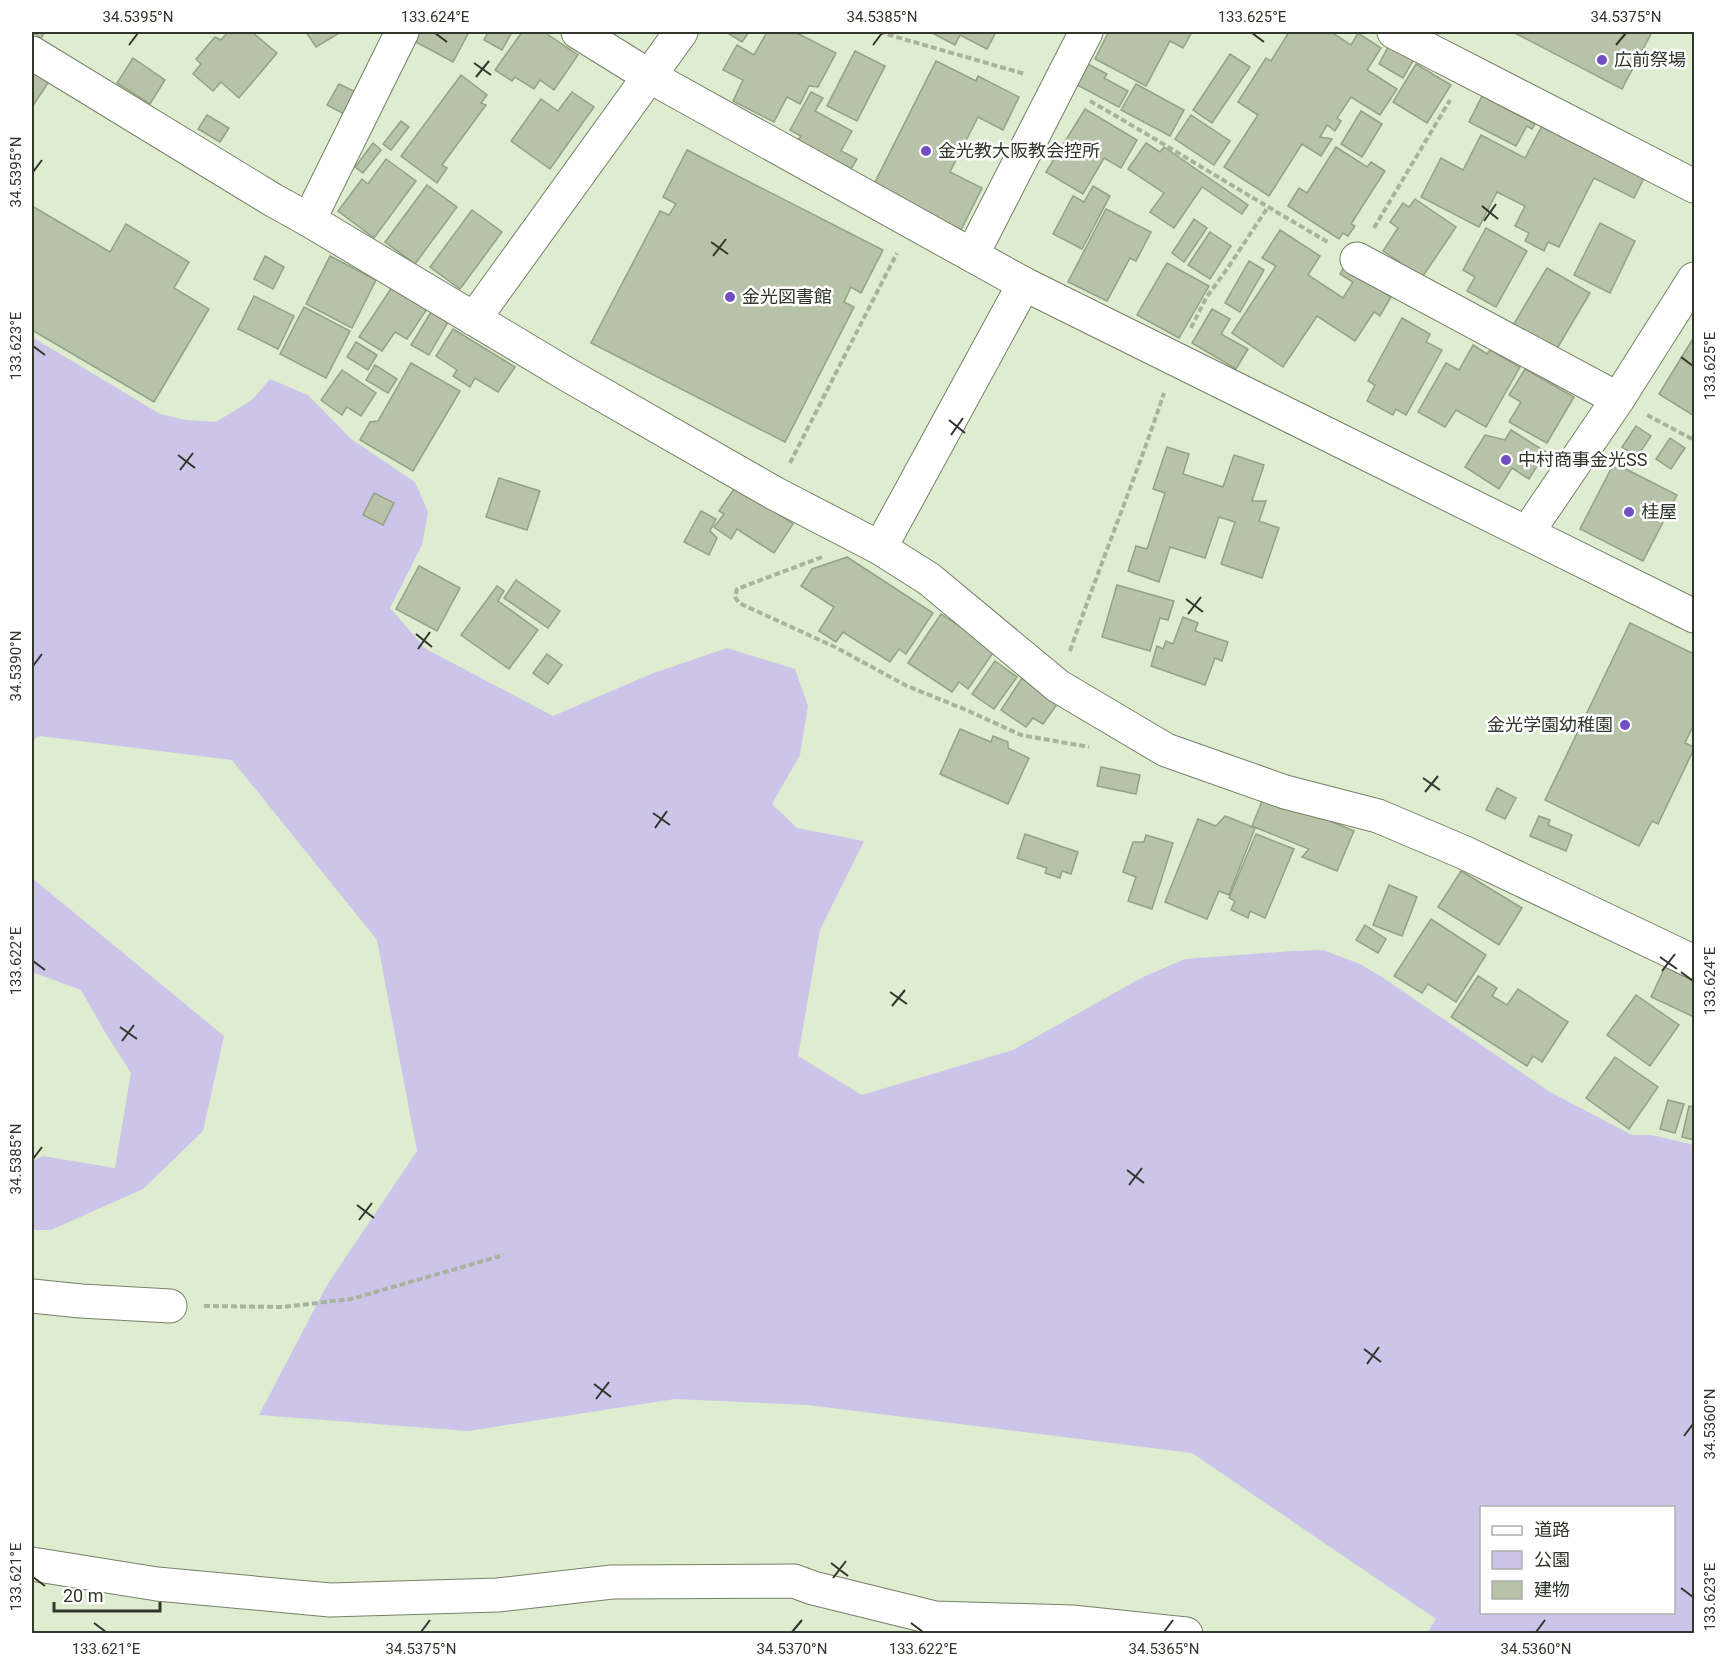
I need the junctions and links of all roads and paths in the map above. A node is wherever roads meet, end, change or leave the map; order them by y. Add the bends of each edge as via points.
1 (402, 32) edge
2 (579, 32) edge
3 (681, 32) edge
4 (879, 32) edge
5 (1086, 32) edge
6 (1394, 32) edge
7 (32, 52) edge
8 (1468, 70) junction
9 (648, 76) junction
10 (1057, 88) junction
11 (1695, 186) edge
12 (1268, 207) junction
13 (309, 220) junction
14 (913, 222) junction
15 (972, 255) junction
16 (1357, 259) junction
17 (1695, 279) edge
18 (1024, 284) junction
19 (474, 319) junction
20 (1176, 359) junction
21 (1618, 399) junction
22 (1695, 440) edge
23 (774, 493) junction
24 (1527, 532) junction
25 (873, 544) junction
26 (1695, 616) edge
27 (1058, 686) junction
28 (1090, 748) dead end
29 (1695, 962) edge
30 (504, 1255) dead end
31 (32, 1296) edge
32 (170, 1306) joint
33 (32, 1564) edge
34 (935, 1626) edge
35 (1186, 1634) edge

1 - 13 street
2 - 9 street
3 - 9 street
4 - 10 path via 1028,75
5 - 10 street
6 - 8 street
7 - 13 street
8 - 11 street
8 - 16 path
9 - 14 street
9 - 19 street
10 - 12 path via 1083,98
10 - 15 street
12 - 16 path
12 - 20 path via 1206,298
13 - 19 street
14 - 15 street
14 - 23 path
15 - 18 street
16 - 21 street
17 - 21 street
18 - 20 street
18 - 25 street
19 - 23 street
20 - 24 street
20 - 27 path
21 - 22 path
21 - 24 street
23 - 25 street
24 - 26 street
25 - 27 street via 929,579
25 - 28 path via 737,589 735,597 739,603 835,647 907,686 1022,735
27 - 29 street via 1166,750 1286,792 1378,816
30 - 32 path via 351,1299 283,1306
31 - 32 street
33 - 34 street via 157,1584 330,1600 498,1595 612,1582 794,1581
34 - 35 street via 1072,1622

